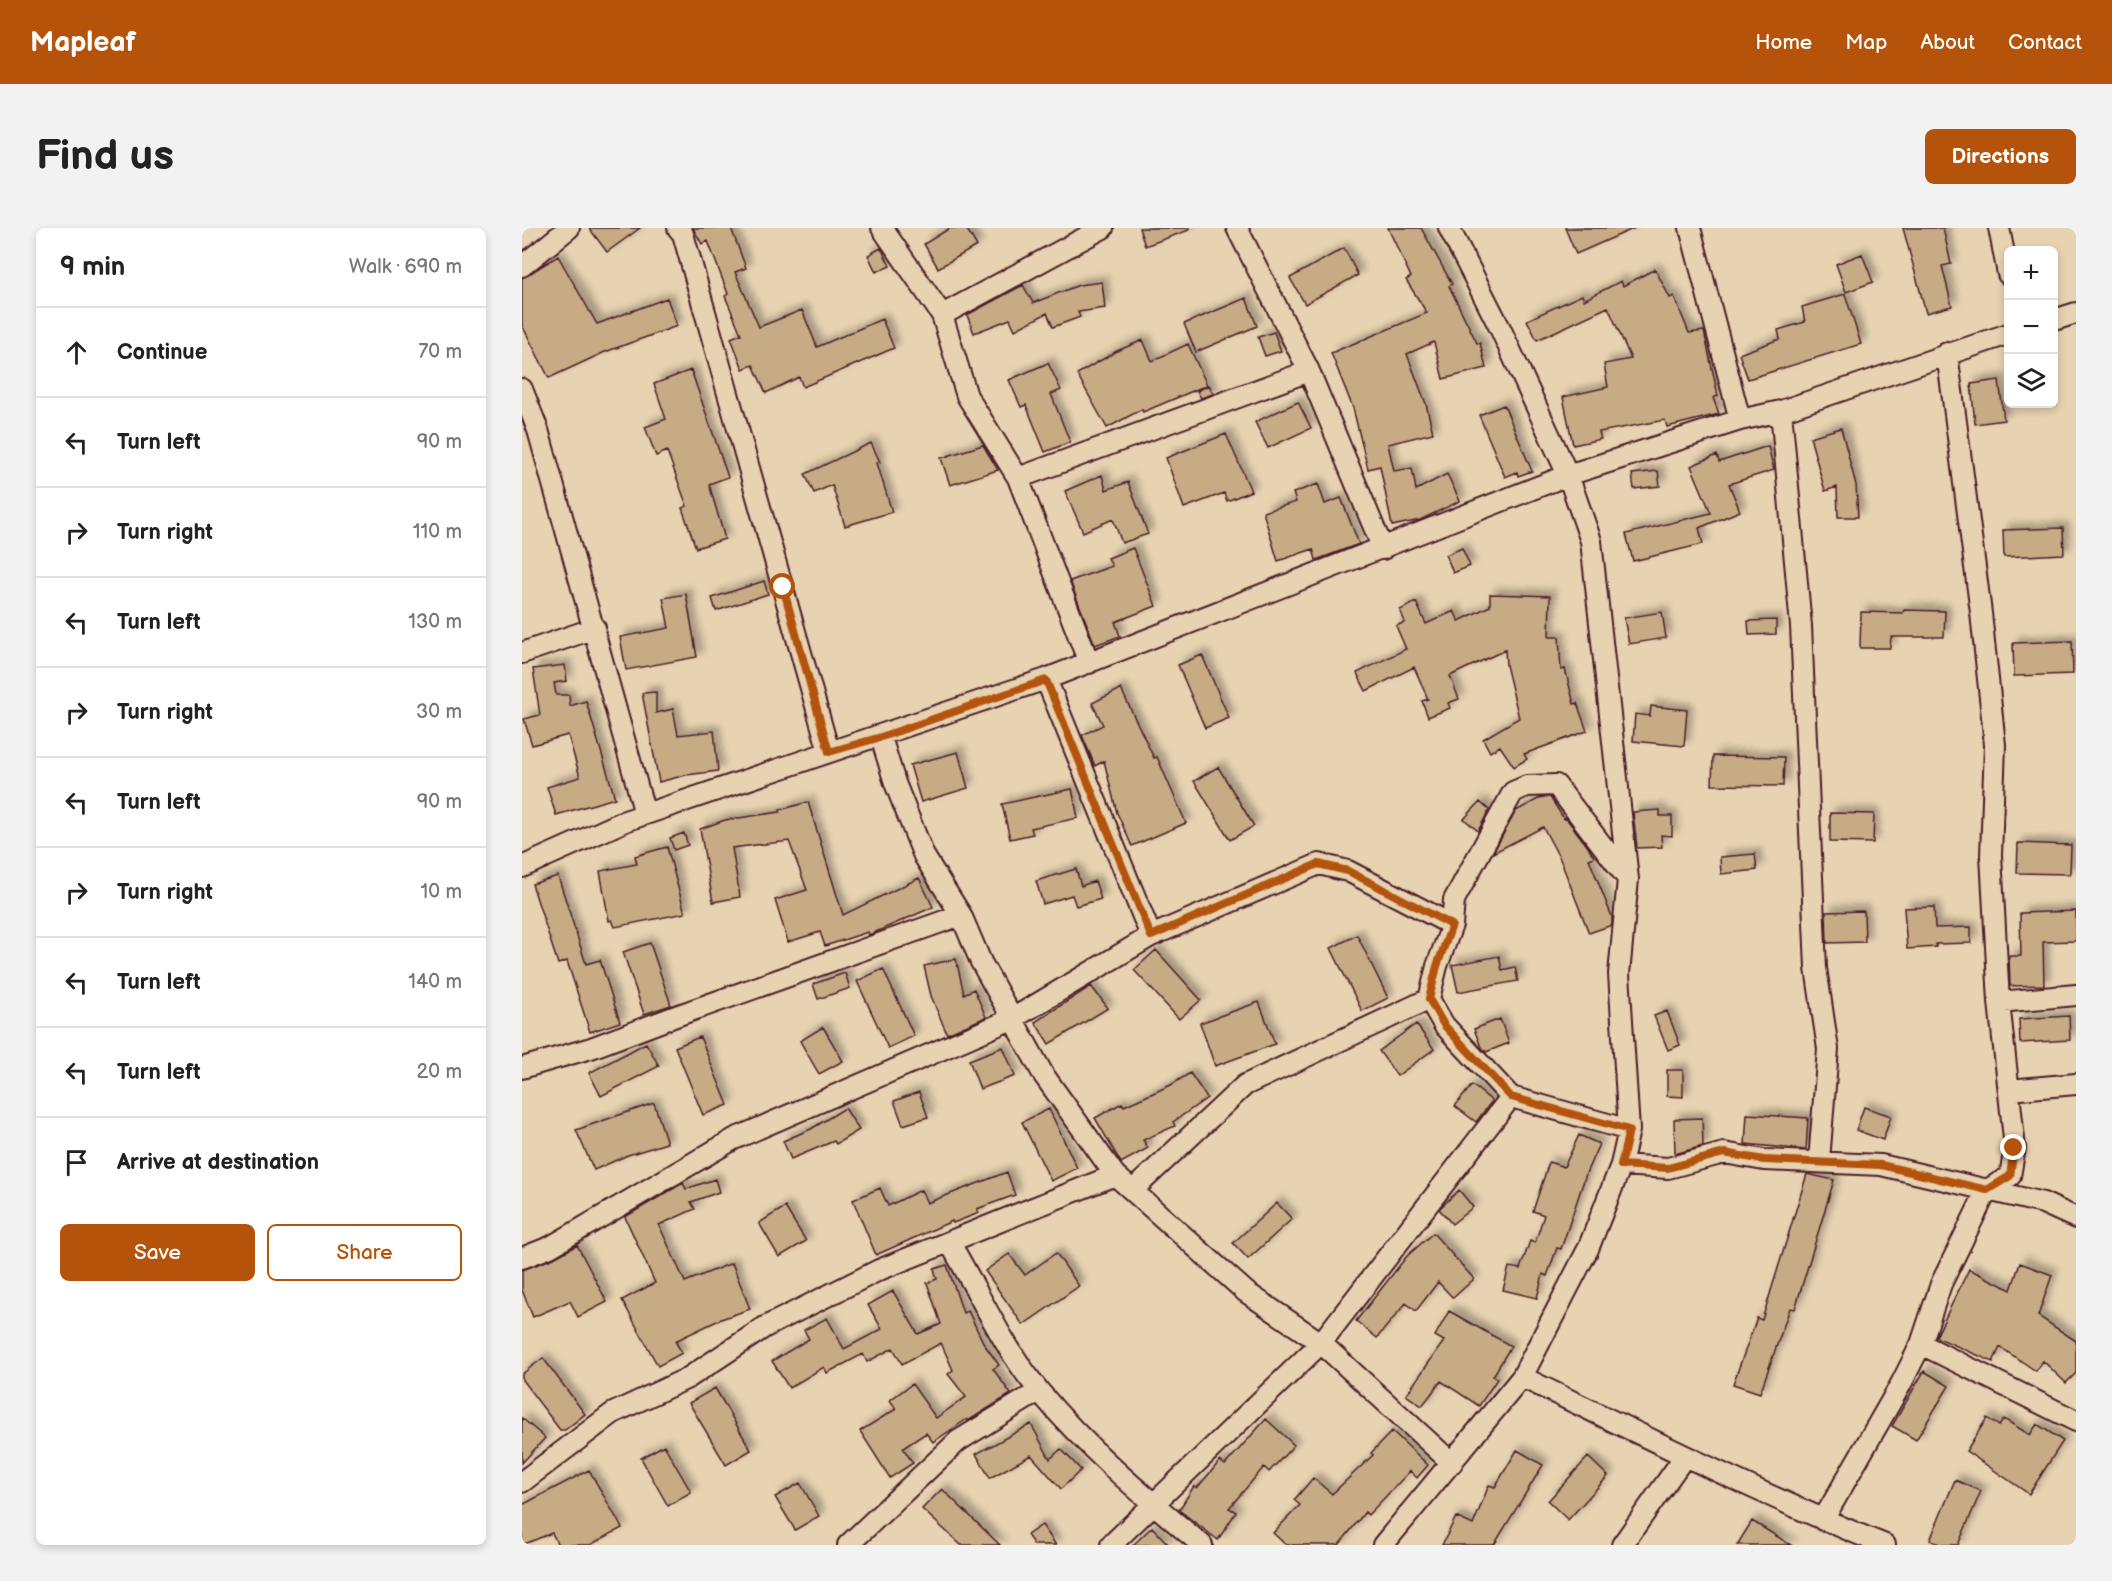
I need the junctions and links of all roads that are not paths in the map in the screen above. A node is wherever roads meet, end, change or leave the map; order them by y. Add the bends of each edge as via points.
1 (569, 228) edge
2 (678, 228) edge
3 (882, 228) edge
4 (1103, 228) edge
5 (1237, 228) edge
6 (1449, 228) edge
7 (1690, 228) edge
8 (1999, 228) edge
9 (2004, 254) edge
10 (522, 266) edge
11 (2076, 313) edge
12 (942, 315) junction
13 (2058, 319) edge
14 (2004, 335) edge
15 (1947, 353) junction
16 (1309, 371) junction
17 (522, 389) edge
18 (1781, 411) junction
19 (1740, 420) junction
20 (1568, 475) junction
21 (1018, 478) junction
22 (1383, 549) junction
23 (595, 628) junction
24 (522, 653) edge
25 (1089, 663) junction
26 (1046, 680) junction
27 (881, 737) junction
28 (829, 752) junction
29 (645, 814) junction
30 (522, 867) edge
31 (1628, 879) junction
32 (961, 915) junction
33 (1452, 925) junction
34 (1151, 936) junction
35 (2076, 995) edge
36 (1429, 999) junction
37 (1999, 1002) junction
38 (1012, 1019) junction
39 (522, 1068) edge
40 (2076, 1084) edge
41 (2009, 1090) junction
42 (1511, 1097) junction
43 (1629, 1130) junction
44 (1819, 1161) junction
45 (1621, 1165) junction
46 (1115, 1175) junction
47 (1133, 1190) junction
48 (1987, 1190) junction
49 (2076, 1218) edge
50 (950, 1244) junction
51 (522, 1258) edge
52 (1321, 1343) junction
53 (1921, 1344) junction
54 (1522, 1377) junction
55 (1040, 1391) junction
56 (2076, 1421) edge
57 (1685, 1456) junction
58 (1452, 1463) junction
59 (522, 1482) edge
60 (1155, 1505) junction
61 (1823, 1520) junction
62 (848, 1545) edge
63 (1111, 1545) edge
64 (1202, 1545) edge
65 (1383, 1545) edge
66 (1622, 1545) edge
67 (1885, 1545) edge

1 - 10 street
2 - 28 street via 683,234
3 - 12 street
4 - 12 street
5 - 16 street
6 - 20 street
7 - 19 street
8 - 9 street
11 - 13 street
12 - 21 street via 967,396
14 - 15 street
15 - 18 street
15 - 37 street via 1995,745 1991,855
16 - 21 street
16 - 22 street
17 - 23 street via 538,430
18 - 19 street
18 - 44 street via 1802,637 1816,968 1828,1049
19 - 20 street
20 - 22 street
20 - 31 street via 1591,541
21 - 25 street
22 - 25 street
23 - 24 street
23 - 29 street
25 - 26 street
26 - 27 street
26 - 34 street
27 - 28 street
27 - 32 street via 924,856
28 - 29 street
29 - 30 street
31 - 33 street via 1556,785 1519,788 1513,792 1454,900
31 - 43 street via 1619,974
32 - 38 street
32 - 39 street via 591,1048
33 - 34 street via 1348,871 1318,864
33 - 36 street
34 - 38 street
35 - 37 street
36 - 42 street via 1444,1025
36 - 47 street via 1245,1085
37 - 41 street
38 - 46 street via 1043,1074
38 - 51 street via 734,1139 550,1247
40 - 41 street
41 - 48 street via 2014,1148 2010,1176
42 - 43 street
42 - 52 street
43 - 45 street
44 - 45 street via 1764,1160 1724,1153 1668,1168
44 - 48 street via 1881,1165
45 - 54 street via 1588,1249
46 - 47 street
46 - 50 street
47 - 52 street via 1246,1292
48 - 49 street via 2043,1203
48 - 53 street via 1941,1284
50 - 55 street
50 - 59 street via 879,1270 765,1327 688,1377 613,1413
52 - 58 street
52 - 60 street
53 - 56 street
53 - 61 street
54 - 57 street
54 - 58 street
55 - 60 street via 1099,1456
55 - 62 street via 958,1441
57 - 61 street
57 - 66 street
58 - 65 street
60 - 63 street
60 - 64 street
61 - 67 street

